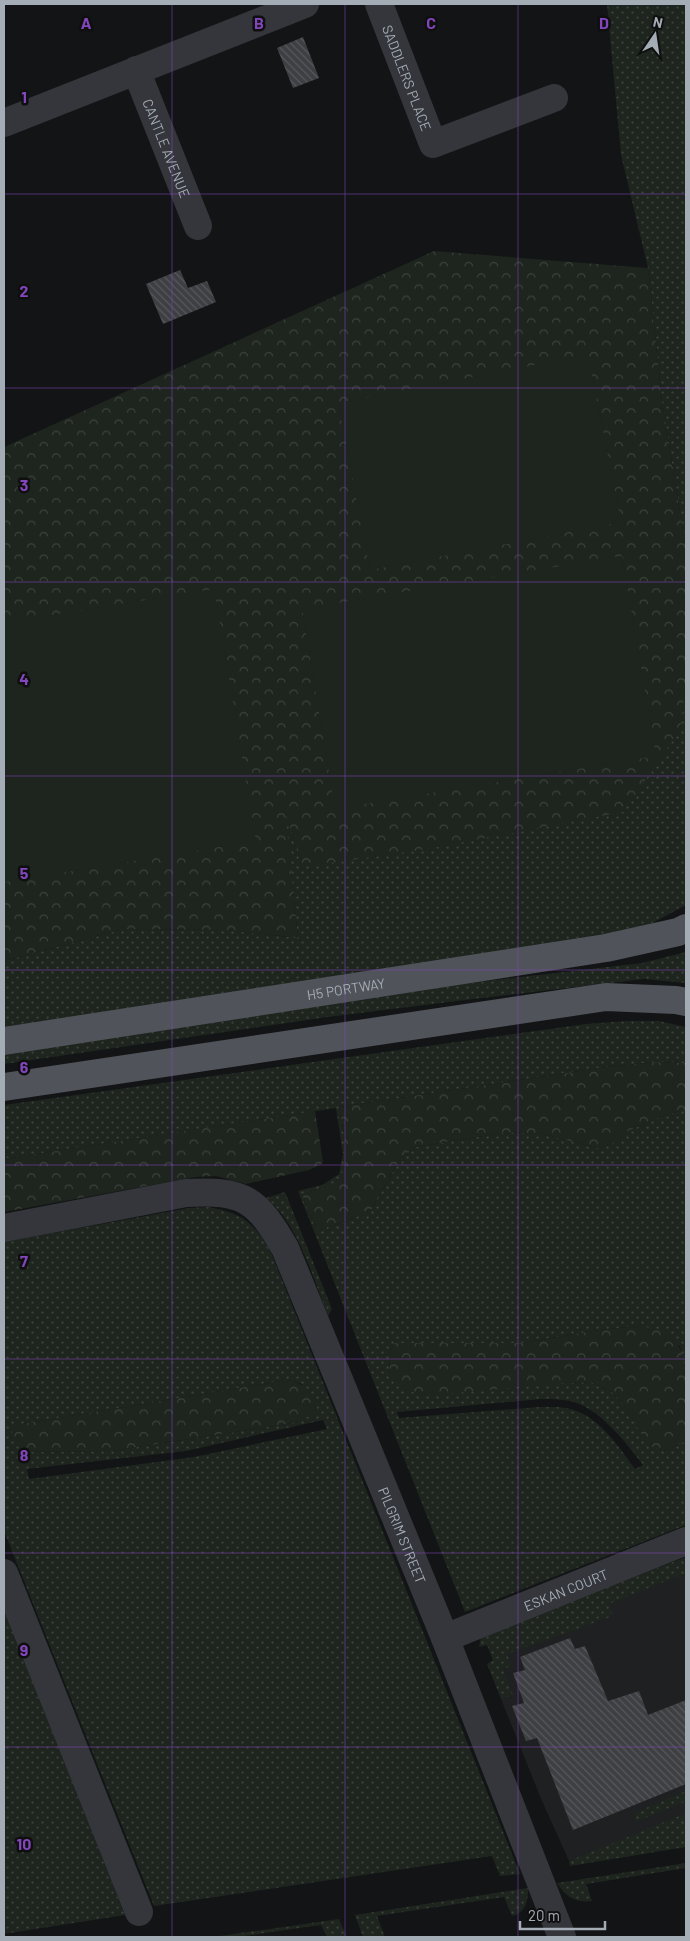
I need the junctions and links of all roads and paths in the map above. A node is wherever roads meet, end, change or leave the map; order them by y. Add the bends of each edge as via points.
1 (305, 4) edge
2 (379, 4) edge
3 (136, 70) junction
4 (554, 98) dead end
5 (4, 123) edge
6 (198, 226) dead end
7 (686, 928) edge
8 (686, 1002) edge
9 (4, 1041) edge
10 (4, 1087) edge
11 (4, 1228) edge
12 (686, 1541) edge
13 (4, 1573) edge
14 (445, 1638) junction
15 (140, 1912) dead end
16 (562, 1937) edge

1 - 3 street
2 - 4 street, SADDLERS PLACE via 433,144
3 - 5 street
3 - 6 street, CANTLE AVENUE
7 - 9 main road, H5 PORTWAY via 606,948
8 - 10 main road via 606,997
11 - 14 street, PILGRIM STREET via 186,1193 215,1192 239,1196 259,1209 285,1248
12 - 14 street, ESKAN COURT
13 - 15 street
14 - 16 street, PILGRIM STREET

